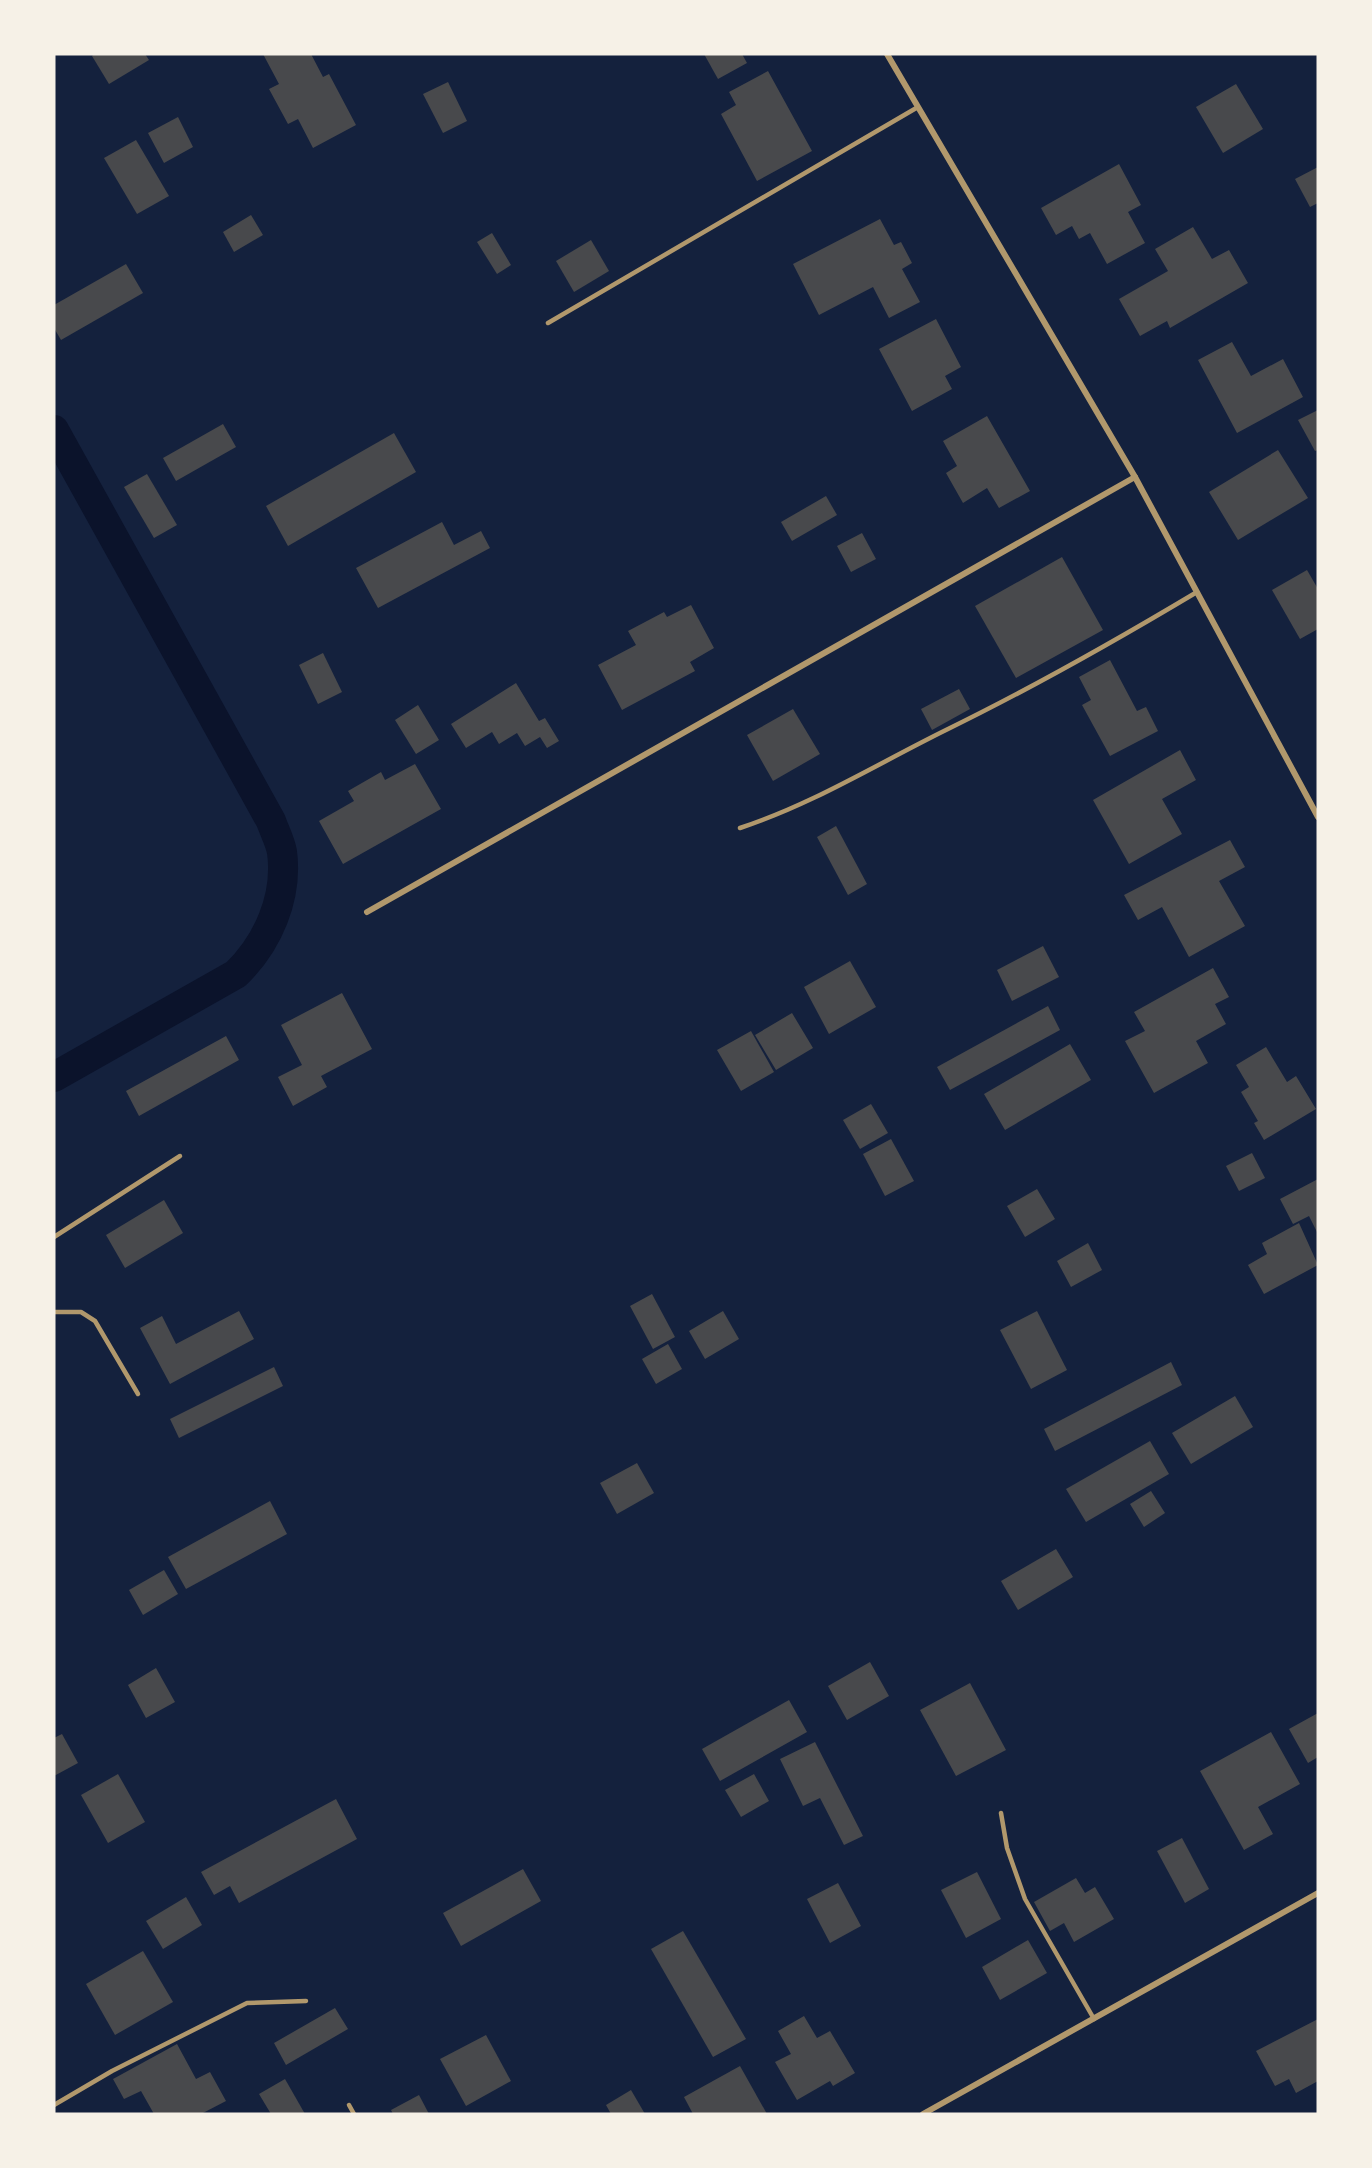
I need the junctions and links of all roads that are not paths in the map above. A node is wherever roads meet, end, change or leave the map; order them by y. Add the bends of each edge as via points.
1 (886, 54) edge
2 (918, 107) junction
3 (548, 323) dead end
4 (1135, 477) junction
5 (1197, 592) junction
6 (1318, 817) edge
7 (740, 828) dead end
8 (367, 912) dead end
9 (180, 1156) dead end
10 (54, 1237) edge
11 (54, 1312) edge
12 (138, 1394) dead end
13 (1001, 1813) dead end
14 (1318, 1893) edge
15 (306, 2001) dead end
16 (1094, 2019) junction
17 (54, 2105) edge
18 (349, 2105) dead end
19 (354, 2114) edge
20 (922, 2114) edge

1 - 2 street
2 - 3 lane
2 - 4 street
4 - 5 street
4 - 8 street
5 - 6 street
5 - 7 lane via 1001,704 777,816
9 - 10 lane
11 - 12 lane via 81,1312 95,1322
13 - 16 lane via 1007,1848 1024,1899
14 - 16 street
15 - 17 lane via 247,2003
16 - 20 street
18 - 19 lane

